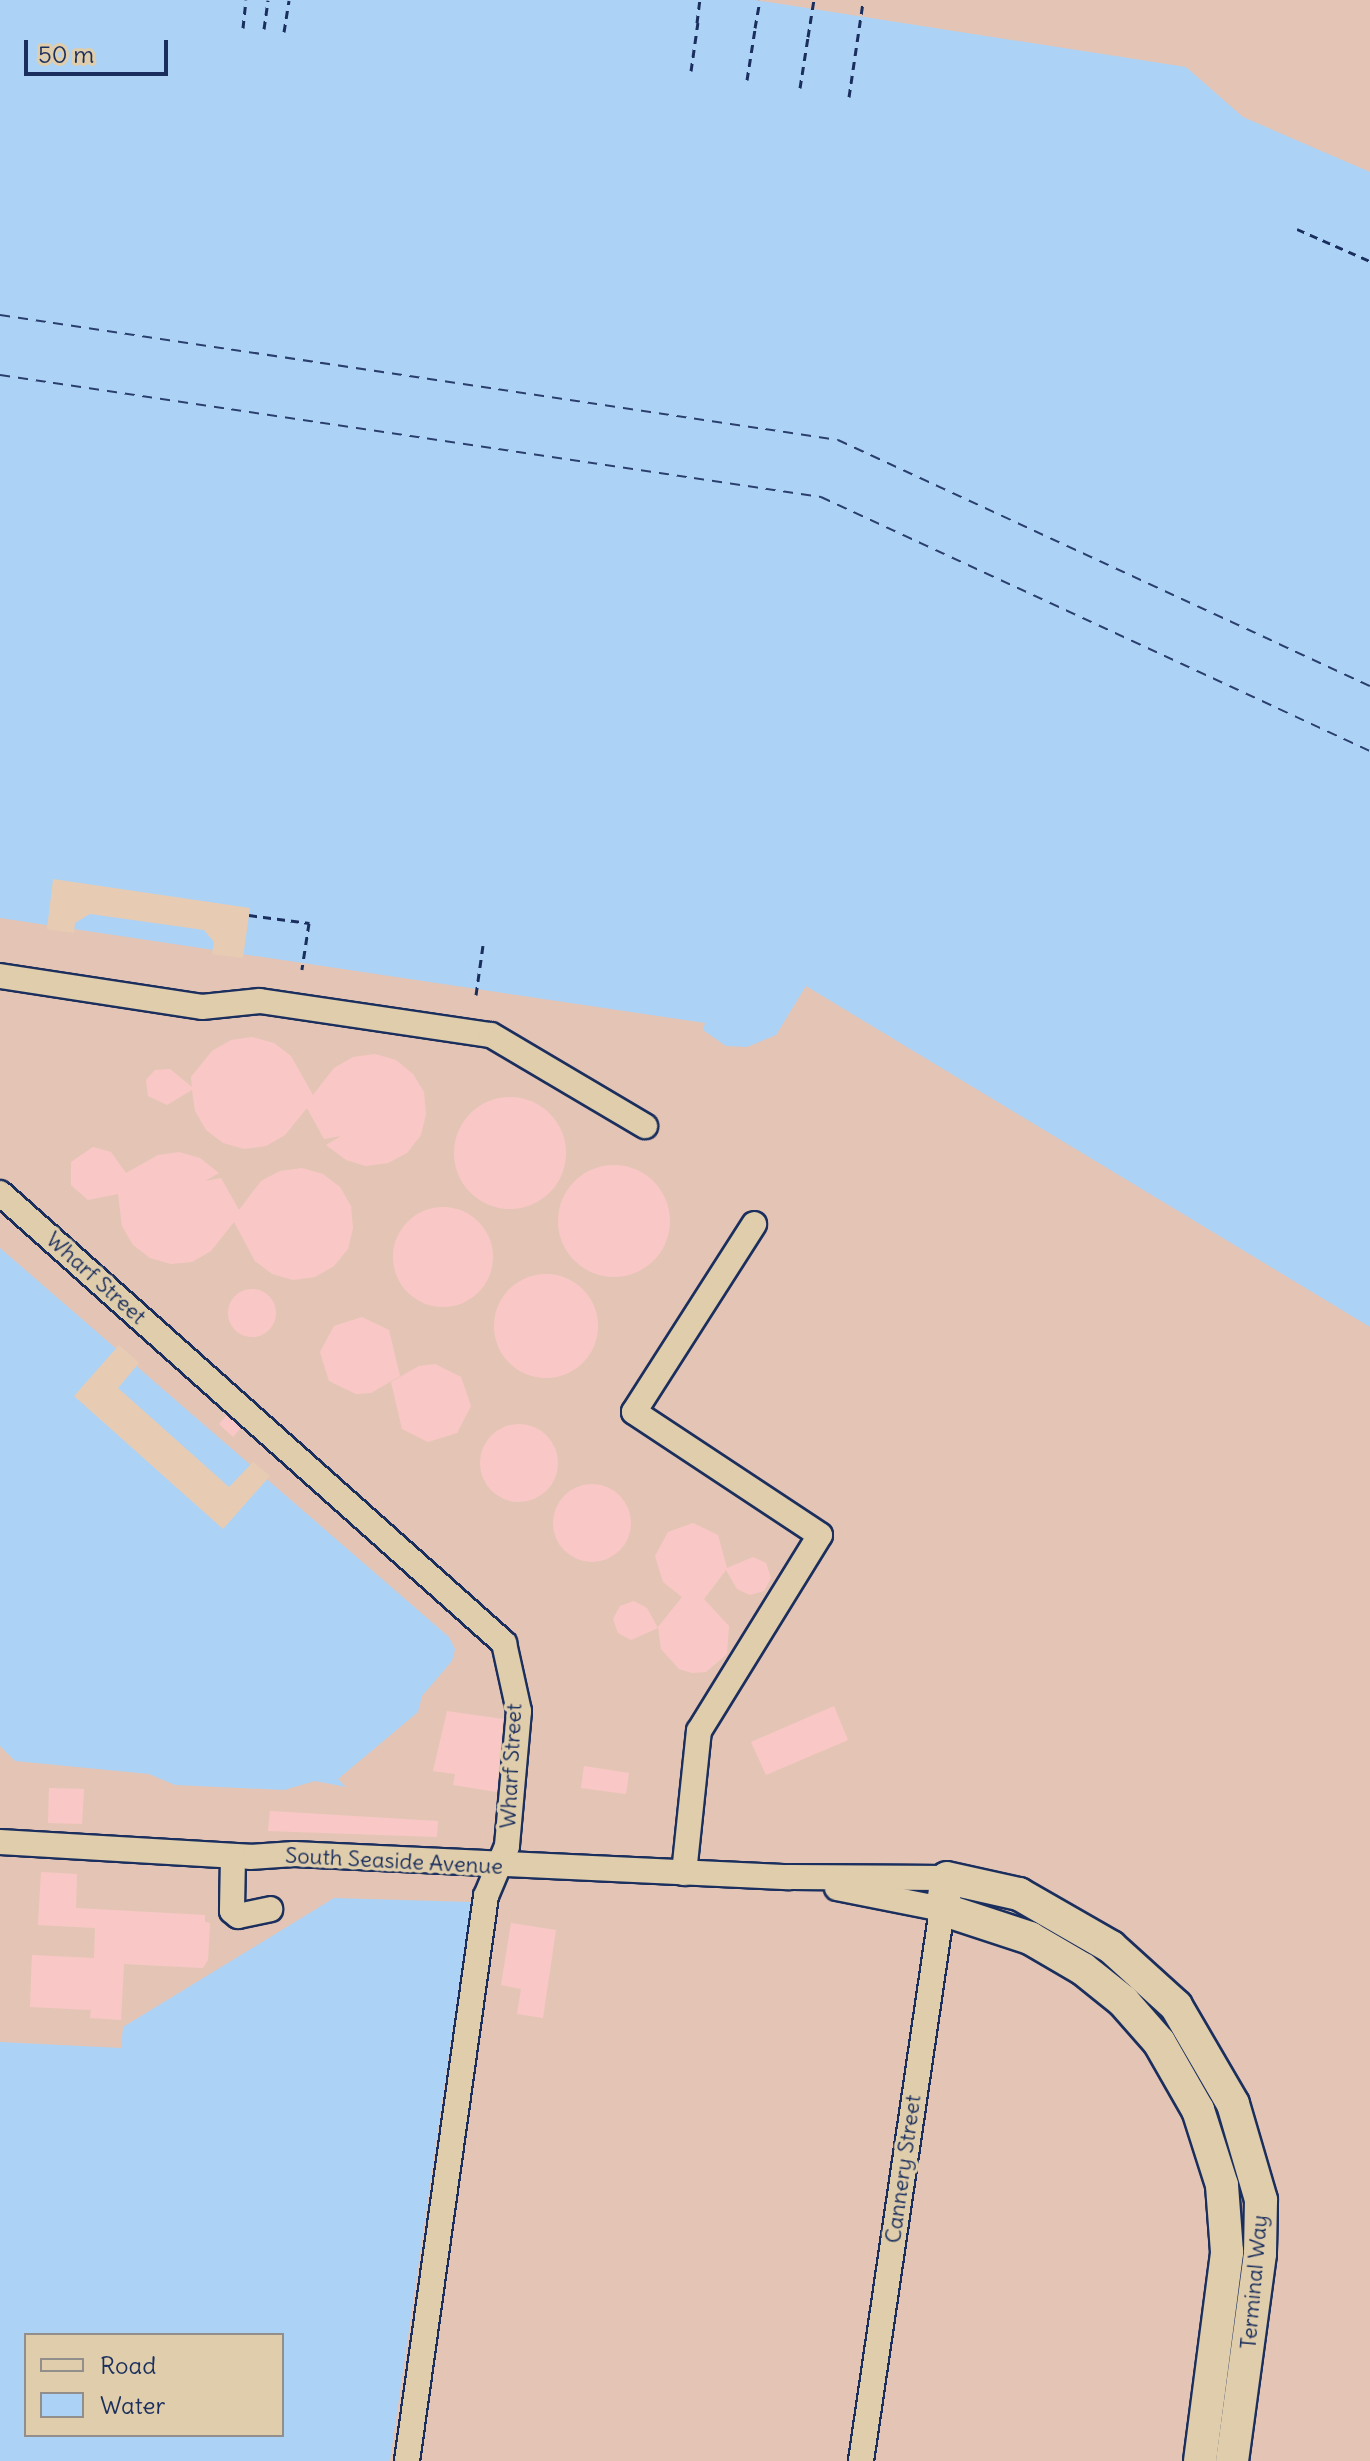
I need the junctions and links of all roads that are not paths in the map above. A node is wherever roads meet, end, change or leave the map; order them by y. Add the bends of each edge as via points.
1 (0, 976) edge
2 (645, 1126) dead end
3 (0, 1193) edge
4 (754, 1224) dead end
5 (0, 1842) edge
6 (233, 1857) junction
7 (500, 1866) junction
8 (684, 1873) junction
9 (944, 1894) junction
10 (270, 1909) dead end
11 (407, 2461) edge
12 (861, 2461) edge
13 (1200, 2461) edge
14 (1232, 2461) edge

1 - 2 street via 202,1007 260,1001 491,1035
3 - 7 street, Wharf Street via 504,1643 519,1711 507,1846
4 - 8 street via 634,1412 820,1535 699,1731
5 - 6 street, South Seaside Avenue
6 - 7 street, South Seaside Avenue via 294,1854
6 - 10 street via 232,1911 238,1916
7 - 8 street, South Seaside Avenue
7 - 11 street, Wharf Street via 486,1896
8 - 9 street, South Seaside Avenue via 788,1877
9 - 12 street, Cannery Street
9 - 13 main road, Terminal Way via 1083,1969 1144,2023 1188,2087 1214,2154 1227,2221 1224,2291
9 - 14 main road, Terminal Way via 1019,1894 1111,1947 1176,2006 1233,2104 1261,2200 1259,2268

